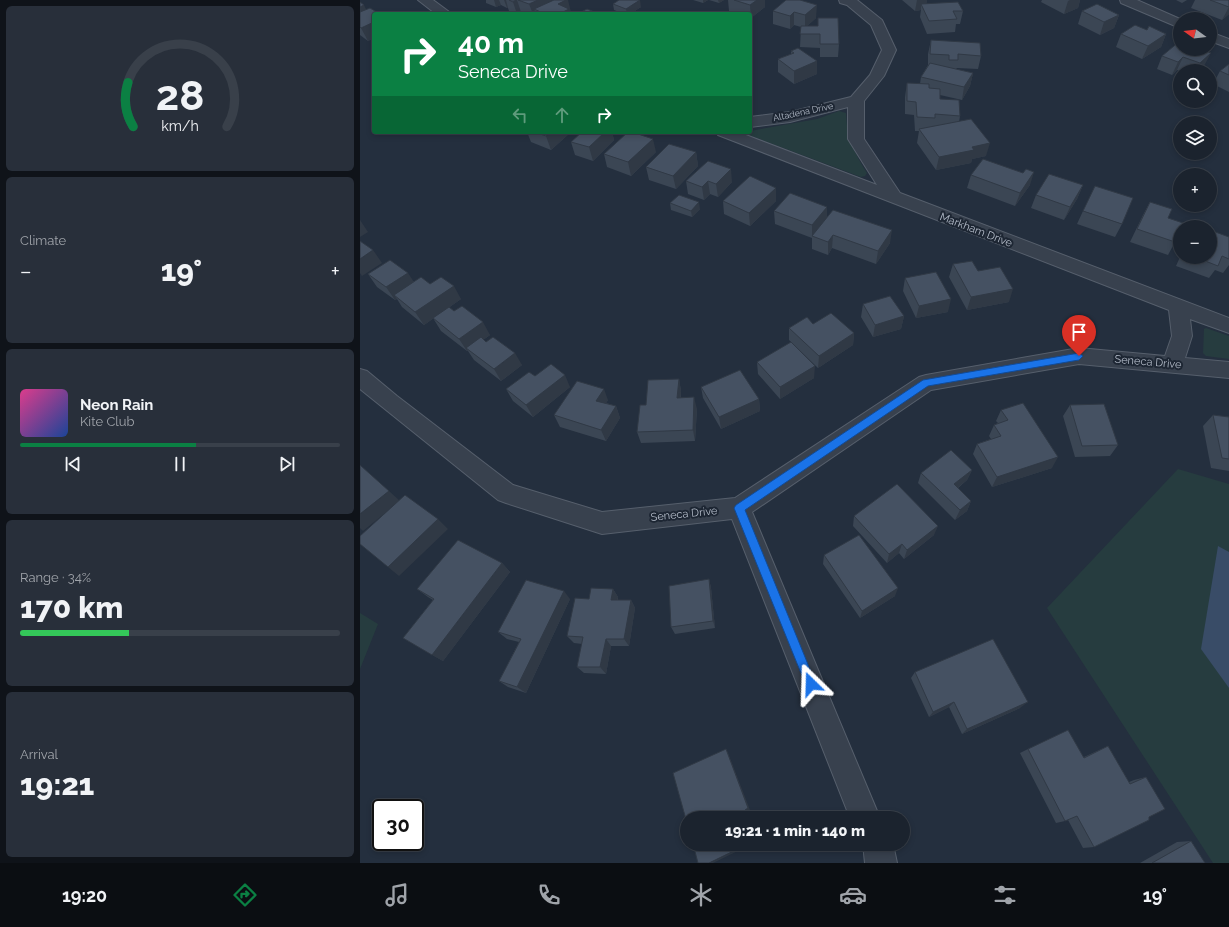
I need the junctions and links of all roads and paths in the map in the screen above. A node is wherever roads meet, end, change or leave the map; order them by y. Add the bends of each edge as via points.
1 (424, 0) edge
2 (845, 0) edge
3 (1126, 0) edge
4 (442, 12) edge
5 (1173, 21) edge
6 (1217, 39) edge
7 (1229, 44) edge
8 (856, 100) junction
9 (752, 122) edge
10 (729, 134) edge
11 (895, 199) junction
12 (1177, 306) junction
13 (1229, 326) edge
14 (1172, 364) junction
15 (1229, 370) edge
16 (360, 377) edge
17 (739, 508) junction
18 (863, 811) edge
19 (879, 851) edge
20 (881, 863) edge

1 - 4 street
2 - 8 street via 852,2 876,23 889,50 876,76
3 - 5 street
6 - 7 street
8 - 9 street, Altadena Drive via 790,117
8 - 11 street via 856,139
10 - 11 street, Markham Drive
11 - 12 street, Markham Drive
12 - 13 street, Markham Drive
12 - 14 street via 1183,338
14 - 15 street, Seneca Drive
14 - 17 street, Seneca Drive via 1079,356 926,383
16 - 17 street, Seneca Drive via 388,402 506,493 602,523
17 - 18 street
19 - 20 street

